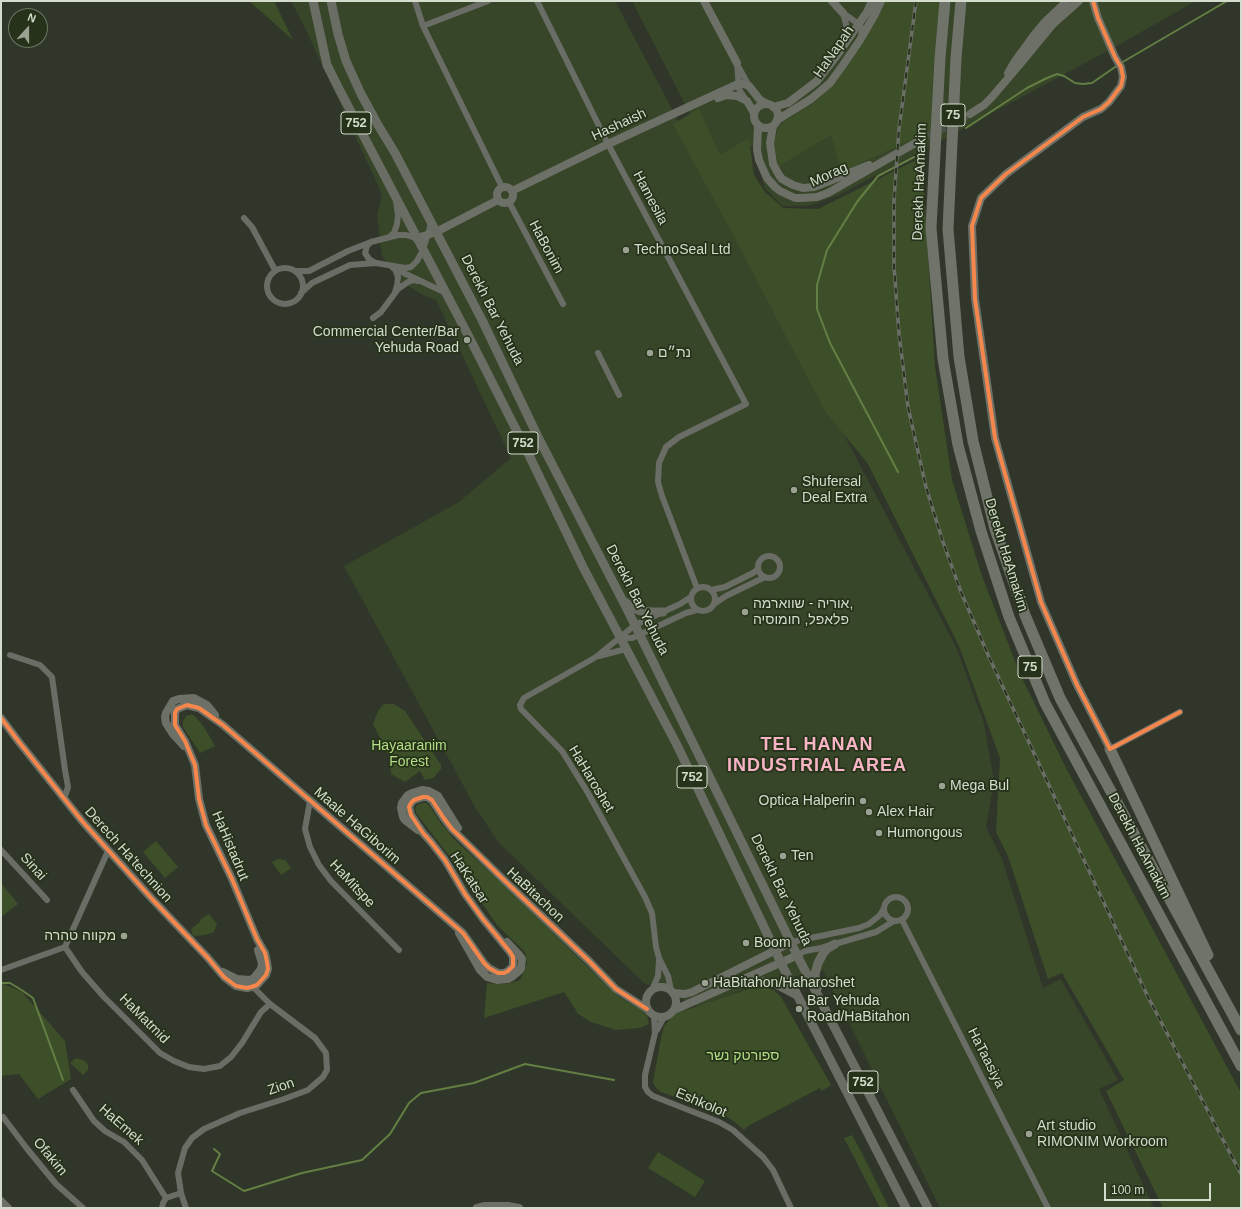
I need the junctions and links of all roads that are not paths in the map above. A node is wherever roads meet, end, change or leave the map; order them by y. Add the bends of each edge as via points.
1 (313, 1) edge
2 (331, 1) edge
3 (416, 1) edge
4 (488, 1) edge
5 (537, 1) edge
6 (704, 1) edge
7 (832, 1) edge
8 (872, 1) edge
9 (881, 1) edge
10 (945, 1) edge
11 (962, 1) edge
12 (1067, 1) edge
13 (1079, 1) edge
14 (1093, 1) edge
15 (843, 13) junction
16 (859, 24) junction
17 (423, 26) junction
18 (860, 40) junction
19 (845, 44) junction
20 (737, 63) junction
21 (738, 84) junction
22 (749, 86) junction
23 (1000, 88) junction
24 (747, 101) junction
25 (770, 105) junction
26 (691, 107) junction
27 (754, 113) junction
28 (970, 114) tunnel mouth
29 (775, 123) junction
30 (758, 125) junction
31 (917, 142) tunnel mouth
32 (608, 144) junction
33 (887, 159) junction
34 (502, 187) junction
35 (512, 191) junction
36 (396, 197) junction
37 (498, 200) junction
38 (509, 202) junction
39 (244, 218) dead end
40 (431, 233) junction
41 (389, 237) junction
42 (416, 238) junction
43 (371, 242) junction
44 (423, 250) junction
45 (376, 263) junction
46 (385, 264) junction
47 (395, 269) junction
48 (275, 270) junction
49 (295, 271) junction
50 (420, 281) junction
51 (301, 293) junction
52 (394, 293) junction
53 (446, 293) junction
54 (563, 304) dead end
55 (373, 318) dead end
56 (598, 353) dead end
57 (618, 395) dead end
58 (758, 567) junction
59 (765, 577) junction
60 (697, 588) junction
61 (711, 590) junction
62 (691, 597) junction
63 (622, 600) junction
64 (714, 604) junction
65 (697, 610) junction
66 (663, 612) junction
67 (634, 625) junction
68 (640, 635) junction
69 (620, 638) junction
70 (626, 649) junction
71 (10, 655) dead end
72 (596, 657) junction
73 (175, 705) joint
74 (1180, 712) dead end
75 (1, 718) edge
76 (1110, 749) junction
77 (413, 796) joint
78 (64, 799) junction
79 (310, 801) junction
80 (1, 850) edge
81 (108, 851) junction
82 (47, 900) dead end
83 (884, 908) junction
84 (902, 920) junction
85 (894, 921) junction
86 (792, 942) junction
87 (835, 944) junction
88 (65, 947) junction
89 (399, 950) dead end
90 (775, 950) junction
91 (798, 955) junction
92 (659, 958) junction
93 (781, 962) junction
94 (1, 970) edge
95 (514, 971) joint
96 (740, 981) junction
97 (252, 983) junction
98 (650, 991) junction
99 (672, 992) junction
100 (817, 994) junction
101 (626, 995) junction
102 (797, 995) junction
103 (270, 1004) junction
104 (647, 1009) junction
105 (674, 1010) junction
106 (654, 1016) junction
107 (664, 1017) junction
108 (1241, 1024) edge
109 (1241, 1030) edge
110 (655, 1033) junction
111 (1241, 1066) edge
112 (73, 1090) dead end
113 (3, 1117) dead end
114 (181, 1193) junction
115 (166, 1198) junction
116 (1, 1202) edge
117 (8, 1208) edge
118 (83, 1208) edge
119 (162, 1208) edge
120 (186, 1208) edge
121 (477, 1208) edge
122 (519, 1208) edge
123 (791, 1208) edge
124 (906, 1208) edge
125 (928, 1208) edge
126 (1048, 1208) edge

1 - 36 main road, 752 via 327,65
2 - 40 main road, Derekh Bar Yehuda / 752 via 340,44 353,78 430,220
3 - 17 street
4 - 17 street
5 - 32 street, Hamesila
6 - 20 street
7 - 15 street
8 - 16 street, HaNapah
9 - 18 street, HaNapah
10 - 111 highway, Derekh HaAmakim / 75 via 931,228 943,359 958,445 981,530 1009,617 1044,703
11 - 109 highway, Derekh HaAmakim / 75 via 956,58 948,229 959,357 973,441 996,529 1025,615 1060,698
12 - 23 street via 1034,35
13 - 23 street via 1052,24
14 - 76 street via 1114,57 1121,67 1121,86 1101,109 1084,118 1006,174 981,198 972,226 975,299 995,438 1041,602 1077,685
15 - 16 street
15 - 19 street via 847,32
16 - 18 street via 862,29
16 - 19 street, HaNapah
17 - 34 street
18 - 29 street, HaNapah via 830,83 812,99
19 - 25 street, HaNapah via 817,81 788,103
20 - 21 street
20 - 22 street
21 - 22 street
21 - 24 street via 741,94
21 - 26 street, Hashaish
22 - 25 street via 760,100
23 - 28 street via 984,105
24 - 26 street via 737,96 726,95
24 - 27 street
25 - 27 street via 759,106
25 - 29 street via 777,113
26 - 32 street, Hashaish
27 - 30 street via 754,120
29 - 30 street via 765,128
29 - 33 street, Morag via 770,143 773,164 782,179 796,186 808,188 821,185
30 - 33 street, Morag via 757,150 767,178 780,191 794,198 817,197 828,193
31 - 33 street, Morag
32 - 35 street, Hashaish
32 - 60 street, Hamesila via 746,404 679,438 666,447 659,463 658,482 662,496
34 - 35 street via 509,187
34 - 37 street via 497,192
35 - 38 street
36 - 41 street via 397,224 394,233
36 - 42 main road, 752
37 - 38 street
37 - 40 street
38 - 54 street, HaBonim
39 - 48 street via 252,227
40 - 42 street
40 - 44 street
40 - 63 main road, Derekh Bar Yehuda / 752 via 482,320 538,437
41 - 42 street via 403,235
41 - 43 street
42 - 44 main road, 752
43 - 45 street via 365,253
43 - 49 street via 356,246 309,271
44 - 46 street via 415,263 408,268
44 - 53 main road, 752
45 - 46 street
45 - 51 street via 342,268 312,283
46 - 47 street
47 - 50 street
47 - 52 street via 398,282
48 - 49 street via 286,268
48 - 51 street via 267,284 273,299 285,304 296,300
49 - 51 street via 303,283
50 - 52 street via 408,282
50 - 53 street
52 - 55 street via 381,312
53 - 69 main road, 752
56 - 57 street
58 - 59 street
58 - 59 street via 765,557 774,558 778,562 777,574 771,578
58 - 61 street via 753,573
59 - 64 street
60 - 61 street
60 - 62 street
61 - 64 street via 715,597
62 - 65 street via 692,604
62 - 66 street, HaHaroshet
63 - 66 main road via 641,611
63 - 67 main road, Derekh Bar Yehuda / 752
64 - 65 street via 706,611
65 - 68 street
66 - 67 street, HaHaroshet
67 - 68 main road, Derekh Bar Yehuda / 752
67 - 69 street, HaHaroshet
68 - 69 street
68 - 86 main road, Derekh Bar Yehuda / 752
69 - 70 main road, 752
69 - 72 street, HaHaroshet
70 - 72 street, HaHaroshet
70 - 90 main road, 752 via 677,745
71 - 78 street via 40,665 52,677 68,787
72 - 92 street, HaHaroshet via 524,698 520,705 562,751 588,793 652,913
73 - 79 street, Maale HaGiborim via 193,705 223,725
73 - 97 street, HaHistadrut via 175,725 195,765 199,799 206,824 265,953 268,968 266,974 261,980
74 - 76 street
75 - 78 street, Derech Ha'technion
76 - 108 highway
77 - 95 street, HaKatsar via 402,803 401,812 405,820 423,833 438,850 489,927 520,956 521,968
77 - 101 street, HaBitachon via 422,790 438,796 463,840 616,989
78 - 81 street, Derech Ha'technion
79 - 89 street, HaMitspe via 305,828 318,865
79 - 95 street, Maale HaGiborim via 456,927 493,972
80 - 82 street, Sinai
81 - 88 street
81 - 97 street, Derech Ha'technion via 216,967 237,979
83 - 84 street via 892,897 903,899 908,910
83 - 85 street via 887,917
83 - 86 street via 869,924 859,928
84 - 85 street
84 - 126 street, HaTaasiya
85 - 87 street via 876,932
86 - 90 street
86 - 91 main road, Derekh Bar Yehuda / 752
87 - 91 street
87 - 100 main road via 824,952 818,963
88 - 94 street
88 - 103 street, HaMatmid via 104,997 160,1053 189,1067 204,1069 220,1066 231,1057 261,1012
90 - 93 main road, 752
90 - 99 street via 692,992
91 - 93 street
91 - 100 main road, Derekh Bar Yehuda / 752
92 - 98 street, HaHaroshet via 658,976
92 - 99 street, HaHaroshet
93 - 96 street
93 - 102 main road, 752
96 - 102 main road via 768,982
96 - 105 street
97 - 103 street, Zion
98 - 99 street via 660,986
98 - 101 street via 641,995
98 - 104 street via 645,1001
99 - 105 street via 676,1002
100 - 125 main road, Derekh Bar Yehuda / 752
101 - 104 street, HaBitachon
102 - 124 main road, 752
103 - 114 street, Zion via 315,1038 326,1053 327,1070 308,1090 240,1113 204,1129 192,1138 185,1148 178,1174
104 - 106 street
105 - 107 street
106 - 107 street
106 - 110 street, Eshkolot
107 - 110 street, Eshkolot
110 - 123 street, Eshkolot via 645,1075 645,1087 648,1092 733,1130 763,1157 773,1170
112 - 115 street, HaEmek via 94,1121 124,1142 142,1160
113 - 118 street, Ofakim via 56,1184
114 - 115 street
114 - 120 street, Zion
115 - 119 street
116 - 117 street
121 - 122 street

